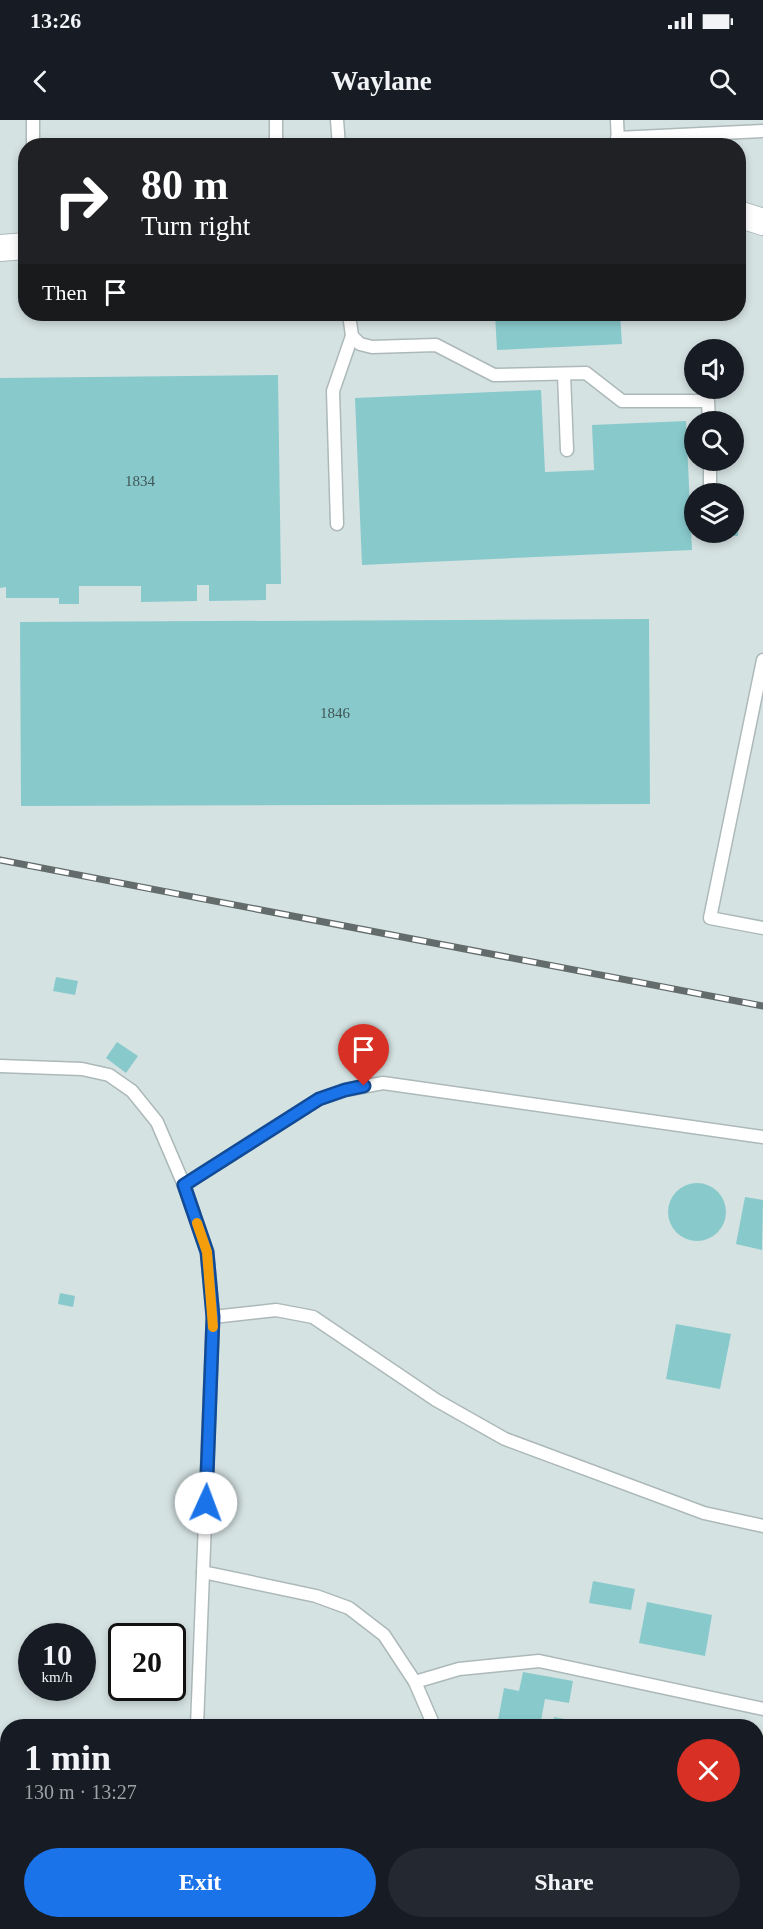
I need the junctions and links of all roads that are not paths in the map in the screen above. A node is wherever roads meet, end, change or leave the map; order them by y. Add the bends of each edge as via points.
1 (33, 120) edge
2 (276, 120) edge
3 (337, 120) edge
4 (617, 120) edge
5 (763, 131) edge
6 (33, 138) edge
7 (276, 138) edge
8 (338, 138) edge
9 (618, 138) edge
10 (671, 138) edge
11 (746, 217) edge
12 (763, 222) edge
13 (18, 247) edge
14 (0, 248) edge
15 (350, 321) edge
16 (352, 336) junction
17 (564, 374) junction
18 (708, 411) edge
19 (567, 450) dead end
20 (337, 524) dead end
21 (763, 660) edge
22 (763, 928) edge
23 (0, 1066) edge
24 (763, 1137) edge
25 (184, 1185) junction
26 (213, 1317) junction
27 (763, 1526) edge
28 (203, 1572) junction
29 (415, 1682) junction
30 (763, 1710) edge
31 (197, 1719) edge
32 (431, 1719) edge

1 - 6 lane
2 - 7 lane
3 - 8 lane
4 - 9 lane
5 - 10 lane
11 - 12 street
13 - 14 street
15 - 16 lane
16 - 17 lane via 360,344 372,347 436,345 494,375
16 - 20 lane via 333,391
17 - 18 lane via 586,373 622,401 708,401
17 - 19 lane
21 - 22 lane via 710,918
23 - 25 lane via 82,1069 109,1075 132,1091 157,1122
24 - 25 lane via 383,1083 319,1099
25 - 26 lane via 207,1252
26 - 27 lane via 276,1310 313,1317 436,1400 505,1439 704,1513
26 - 28 lane
28 - 29 lane via 316,1596 349,1608 384,1635
28 - 31 lane
29 - 30 lane via 459,1669 539,1661
29 - 32 lane

